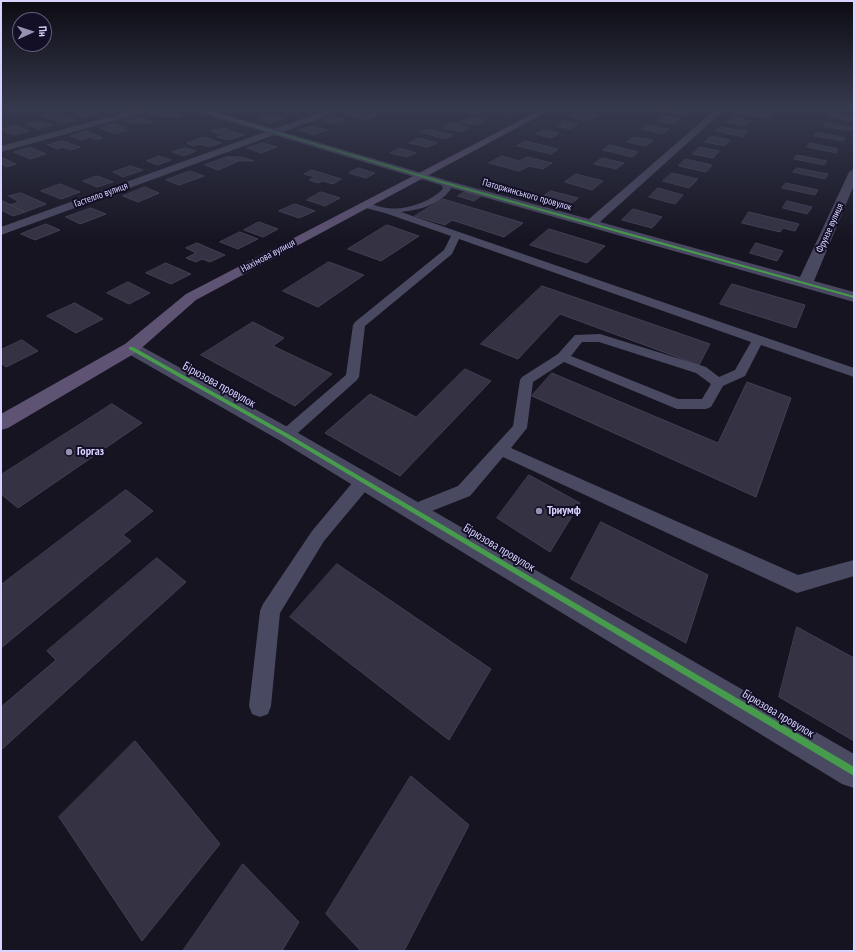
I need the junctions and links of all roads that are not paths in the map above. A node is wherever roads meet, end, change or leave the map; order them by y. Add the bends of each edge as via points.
1 (214, 153) edge
2 (350, 153) edge
3 (463, 153) edge
4 (670, 153) edge
5 (854, 172) edge
6 (422, 175) junction
7 (444, 183) junction
8 (365, 205) junction
9 (388, 210) junction
10 (591, 224) junction
11 (1, 231) edge
12 (457, 234) junction
13 (805, 284) junction
14 (854, 297) edge
15 (758, 340) junction
16 (131, 348) junction
17 (563, 357) junction
18 (854, 373) edge
19 (718, 384) junction
20 (1, 423) edge
21 (286, 436) junction
22 (501, 450) junction
23 (364, 481) junction
24 (414, 511) junction
25 (854, 568) edge
26 (260, 706) dead end
27 (854, 772) edge

1 - 11 street, Гастелло вулиця
2 - 6 street, Паторжинського провулок
3 - 6 main road, Нахімова вулиця
4 - 10 street
5 - 13 street, Фрунзе вулиця
6 - 7 street, Паторжинського провулок
6 - 8 main road, Нахімова вулиця
7 - 9 lane via 447,189 443,194 419,207
7 - 10 street, Паторжинського провулок
8 - 9 lane
8 - 16 main road, Нахімова вулиця via 191,297
9 - 12 lane
10 - 13 street, Паторжинського провулок
12 - 15 lane
12 - 21 lane via 448,252 358,325 352,377
13 - 14 street, Паторжинського провулок
15 - 18 lane
15 - 19 lane via 740,373
16 - 20 main road, Нахімова вулиця
16 - 21 street, Бірюзова провулок
17 - 19 lane via 579,338 600,338 701,370
17 - 19 lane via 677,404 706,404
17 - 22 lane via 527,380 520,428
21 - 23 street, Бірюзова провулок
22 - 24 lane via 464,492
22 - 25 lane via 797,584
23 - 24 street, Бірюзова провулок
23 - 26 lane via 318,536 270,611
24 - 27 street, Бірюзова провулок

